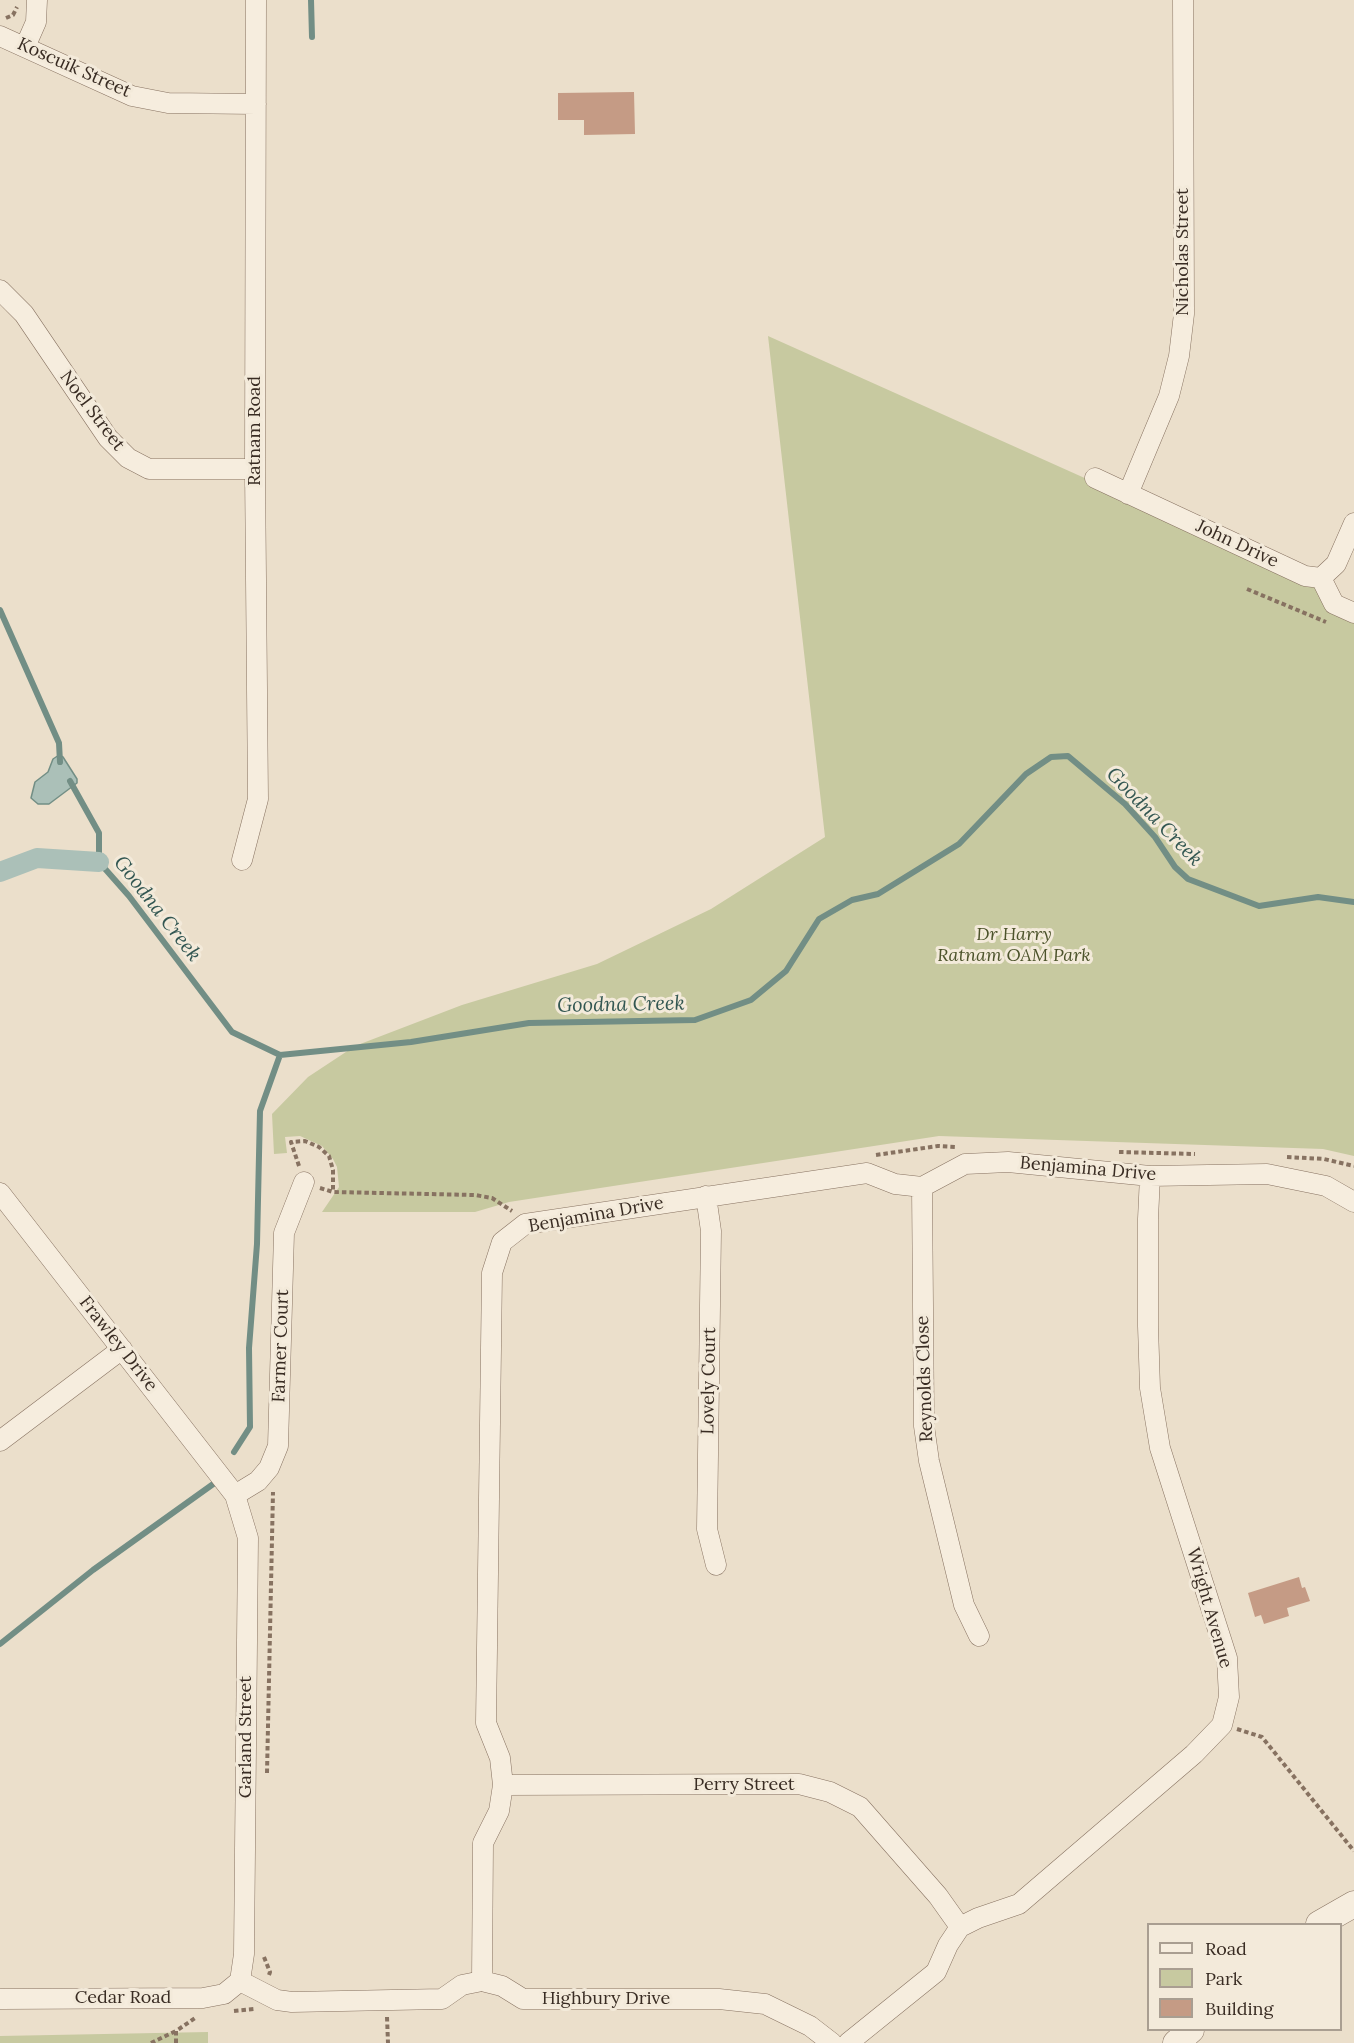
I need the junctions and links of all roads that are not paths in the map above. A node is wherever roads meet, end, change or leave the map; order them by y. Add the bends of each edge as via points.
1 (36, 0) edge
2 (256, 0) edge
3 (1183, 0) edge
4 (0, 36) edge
5 (25, 47) junction
6 (256, 104) junction
7 (0, 290) edge
8 (255, 469) junction
9 (1095, 478) dead end
10 (1128, 494) junction
11 (1354, 523) edge
12 (1321, 578) junction
13 (1354, 613) edge
14 (242, 860) dead end
15 (1150, 1176) junction
16 (304, 1182) road end
17 (922, 1187) junction
18 (0, 1193) edge
19 (706, 1196) junction
20 (1354, 1202) edge
21 (122, 1349) junction
22 (0, 1441) edge
23 (235, 1495) junction
24 (716, 1565) dead end
25 (980, 1636) dead end
26 (503, 1785) junction
27 (1354, 1904) edge
28 (1321, 1923) edge
29 (960, 1927) junction
30 (240, 1981) junction
31 (482, 1981) junction
32 (0, 1999) edge
33 (1190, 2031) edge
34 (832, 2043) edge
35 (848, 2043) edge
36 (1176, 2043) edge

1 - 5 street via 36,22
2 - 6 street, Ratnam Road
3 - 10 street, Nicholas Street via 1184,314 1170,396
4 - 5 street, Koscuik Street
5 - 6 street, Koscuik Street via 132,96 168,103
6 - 8 street, Ratnam Road
7 - 8 street, Noel Street via 24,314 108,438 128,458 149,469
8 - 14 street, Ratnam Road via 258,799
9 - 10 street, John Drive
10 - 12 street, John Drive via 1305,576
11 - 12 street via 1336,564
12 - 13 street via 1334,604
15 - 17 street, Benjamina Drive via 1008,1162 965,1164
15 - 20 street, Benjamina Drive via 1267,1174 1326,1186
15 - 29 street, Wright Avenue via 1150,1388 1160,1448 1227,1658 1230,1697 1222,1725 1194,1754 1019,1904
16 - 23 street, Farmer Court via 284,1233 278,1446 269,1468 258,1481
17 - 19 street, Benjamina Drive via 895,1184 867,1173
17 - 25 street, Reynolds Close via 924,1426 964,1605
18 - 21 street, Frawley Drive
19 - 24 street, Lovely Court via 711,1231 707,1529
19 - 26 street, Benjamina Drive via 525,1224 502,1242 492,1273 486,1723 500,1758
21 - 22 street
21 - 23 street, Frawley Drive
23 - 30 street, Garland Street via 248,1538 244,1954
26 - 29 street, Perry Street via 799,1784 830,1791 860,1807
26 - 31 street, Benjamina Drive via 499,1811 483,1843
27 - 28 street
29 - 35 street via 936,1972
30 - 31 street via 277,2000 292,2002 442,1999 462,1985
30 - 32 street, Cedar Road via 224,1994 203,1998
31 - 34 street, Highbury Drive via 502,1986 523,1999 698,1998 765,2004 810,2026
33 - 36 street

